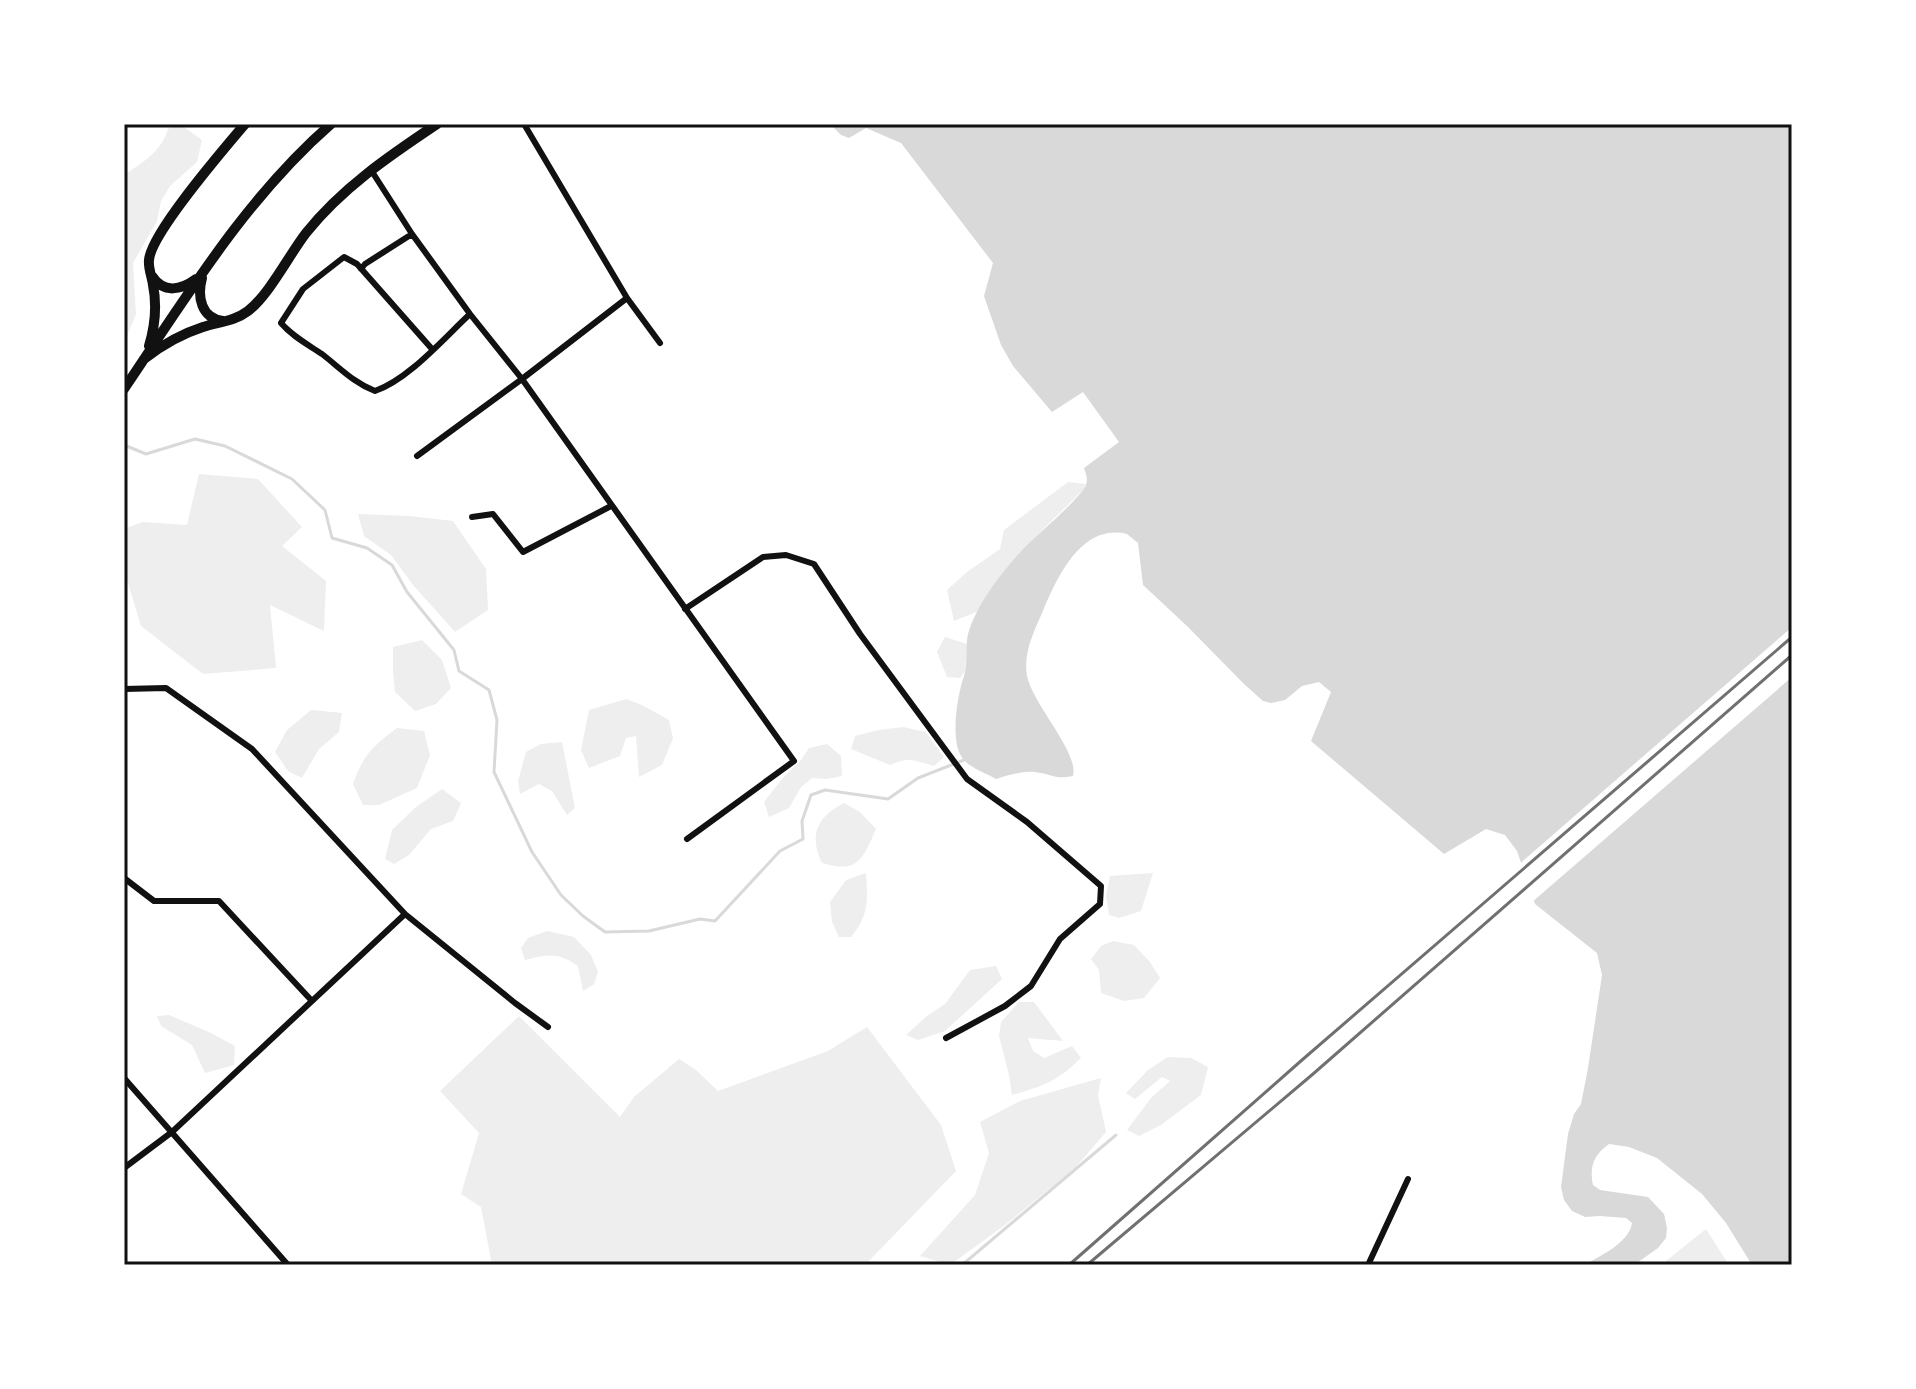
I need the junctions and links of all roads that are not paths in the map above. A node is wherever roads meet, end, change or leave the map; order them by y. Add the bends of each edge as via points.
1 (245, 124) edge
2 (331, 124) edge
3 (437, 124) edge
4 (524, 124) edge
5 (371, 170) junction
6 (412, 234) junction
7 (149, 268) junction
8 (206, 269) junction
9 (361, 269) junction
10 (627, 298) junction
11 (470, 314) junction
12 (233, 319) junction
13 (660, 343) dead end
14 (432, 349) junction
15 (144, 359) junction
16 (522, 379) junction
17 (124, 389) edge
18 (417, 456) dead end
19 (611, 506) junction
20 (472, 517) dead end
21 (685, 609) junction
22 (124, 689) edge
23 (687, 839) dead end
24 (124, 878) edge
25 (405, 914) junction
26 (312, 1001) junction
27 (548, 1027) dead end
28 (946, 1038) dead end
29 (124, 1078) edge
30 (172, 1132) junction
31 (124, 1168) edge
32 (1408, 1179) dead end
33 (288, 1265) edge
34 (1368, 1265) edge

1 - 7 main road via 171,218 151,251
2 - 8 main road via 268,186
3 - 5 main road
4 - 10 street
5 - 6 street
5 - 12 main road via 320,216 254,306
6 - 9 street
6 - 11 street
7 - 8 main road via 156,282 169,289 185,287
7 - 15 main road via 155,323
8 - 12 main road via 199,290 202,306 218,320
8 - 15 main road
9 - 14 street
9 - 14 street via 344,257 303,289 281,323 375,391
10 - 13 street
10 - 16 street
11 - 14 street
11 - 16 street
12 - 15 main road via 186,333
15 - 17 main road
16 - 18 street
16 - 19 street
19 - 20 street via 523,552 493,514
19 - 21 street
21 - 23 street via 794,761
21 - 28 street via 763,557 786,555 814,564 967,779 1101,886 1100,904 1060,939 1031,986
22 - 25 street via 166,688 252,749
24 - 26 street via 154,901 219,901
25 - 26 street
25 - 27 street
26 - 30 street
29 - 30 street
30 - 31 street
30 - 33 street
32 - 34 street

